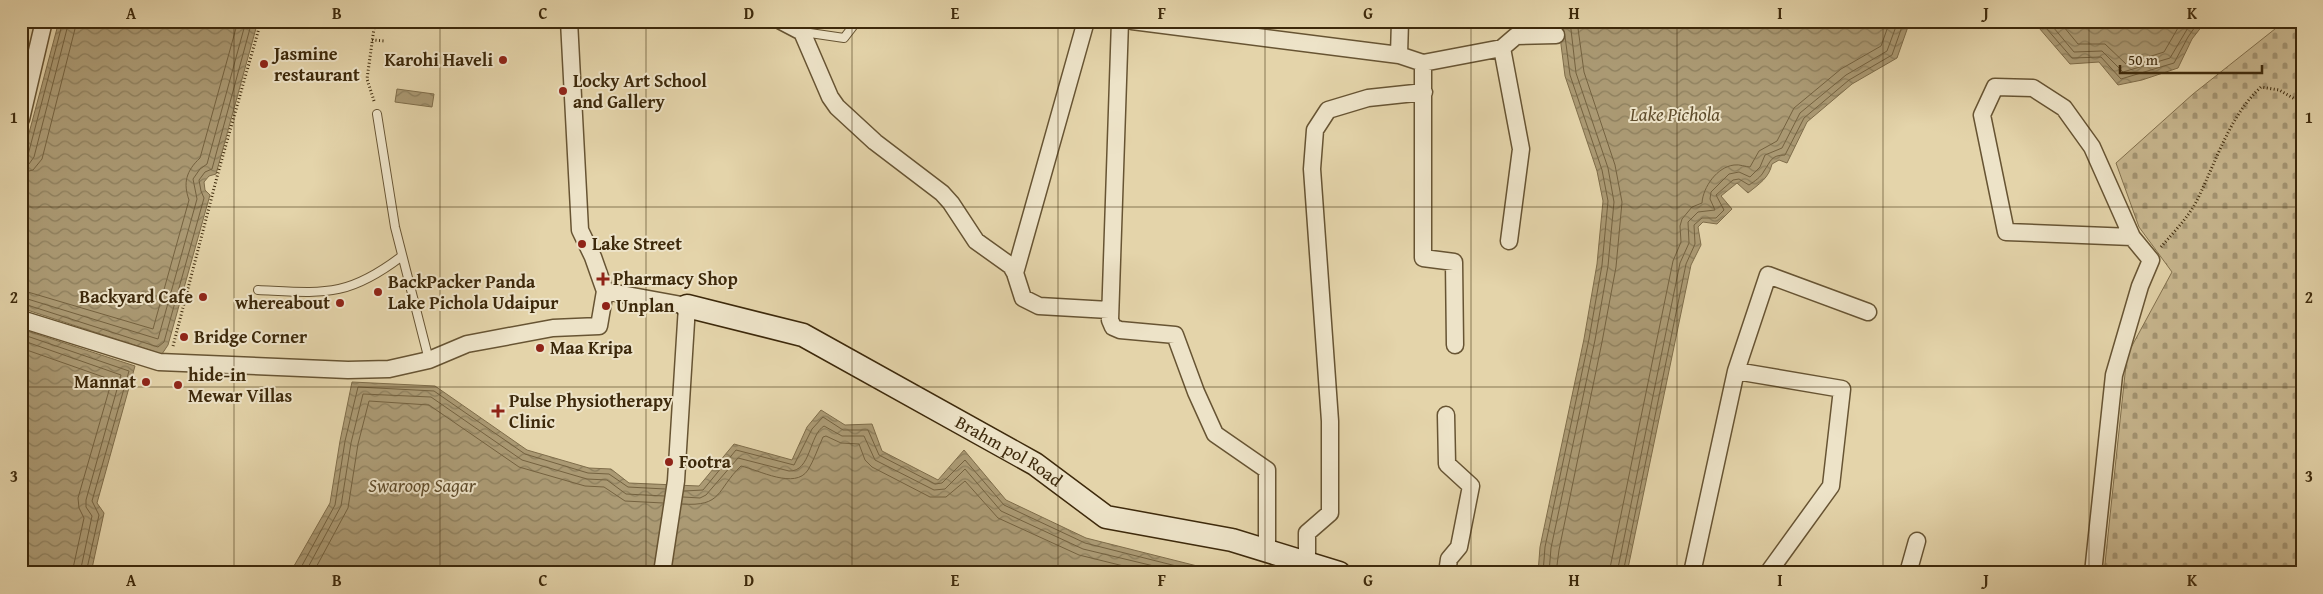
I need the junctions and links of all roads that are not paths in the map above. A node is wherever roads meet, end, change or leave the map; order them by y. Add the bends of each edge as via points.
1 (44, 21) edge
2 (570, 21) edge
3 (781, 21) edge
4 (857, 21) edge
5 (1086, 21) edge
6 (1120, 21) edge
7 (1132, 21) edge
8 (1400, 21) edge
9 (802, 32) junction
10 (1556, 35) dead end
11 (1502, 48) junction
12 (1399, 55) junction
13 (1423, 63) junction
14 (1424, 92) junction
15 (377, 114) road end
16 (21, 120) edge
17 (2132, 237) junction
18 (1509, 241) dead end
19 (402, 256) junction
20 (1015, 273) junction
21 (258, 290) dead end
22 (605, 291) junction
23 (687, 306) junction
24 (1109, 310) junction
25 (1868, 312) dead end
26 (21, 319) edge
27 (1455, 345) dead end
28 (429, 360) junction
29 (1736, 371) junction
30 (1446, 415) dead end
31 (1917, 541) dead end
32 (1267, 551) junction
33 (1307, 564) junction
34 (662, 573) edge
35 (1339, 573) edge
36 (1447, 573) edge
37 (1692, 573) edge
38 (1768, 573) edge
39 (1908, 573) edge
40 (2093, 573) edge

1 - 16 street
2 - 22 street via 580,230 594,257
3 - 9 street
4 - 9 lane via 844,38
5 - 20 street
6 - 24 street
7 - 12 street
8 - 12 street
9 - 20 street via 837,107 875,142 942,193 976,241 1006,262
10 - 11 street via 1516,36
11 - 13 street
11 - 18 street via 1521,149
12 - 13 street
13 - 14 street
14 - 27 street via 1423,258 1454,262
14 - 33 street via 1368,98 1328,110 1315,130 1312,169 1330,421 1330,513 1307,533
15 - 19 lane
17 - 17 street via 2006,232 1982,115 1995,87 2033,88 2064,108 2092,147
17 - 40 street via 2151,260 2140,286 2114,375
19 - 21 lane via 362,283 337,291
19 - 28 lane
20 - 24 street via 1023,298 1031,304
22 - 23 street
22 - 28 street via 599,326 553,328 467,344
23 - 32 street, Brahm pol Road via 803,335 1035,464 1106,517 1232,540
23 - 34 street via 676,481
24 - 32 street via 1113,327 1120,330 1175,335 1215,434 1266,470
25 - 29 street via 1768,275
26 - 28 street via 169,363 348,370 389,369
29 - 37 street
29 - 38 street via 1842,389 1831,486
30 - 36 street via 1447,464 1471,486 1459,547 1449,559
31 - 39 street
32 - 33 street, Brahm pol Road
33 - 35 street, Brahm pol Road

